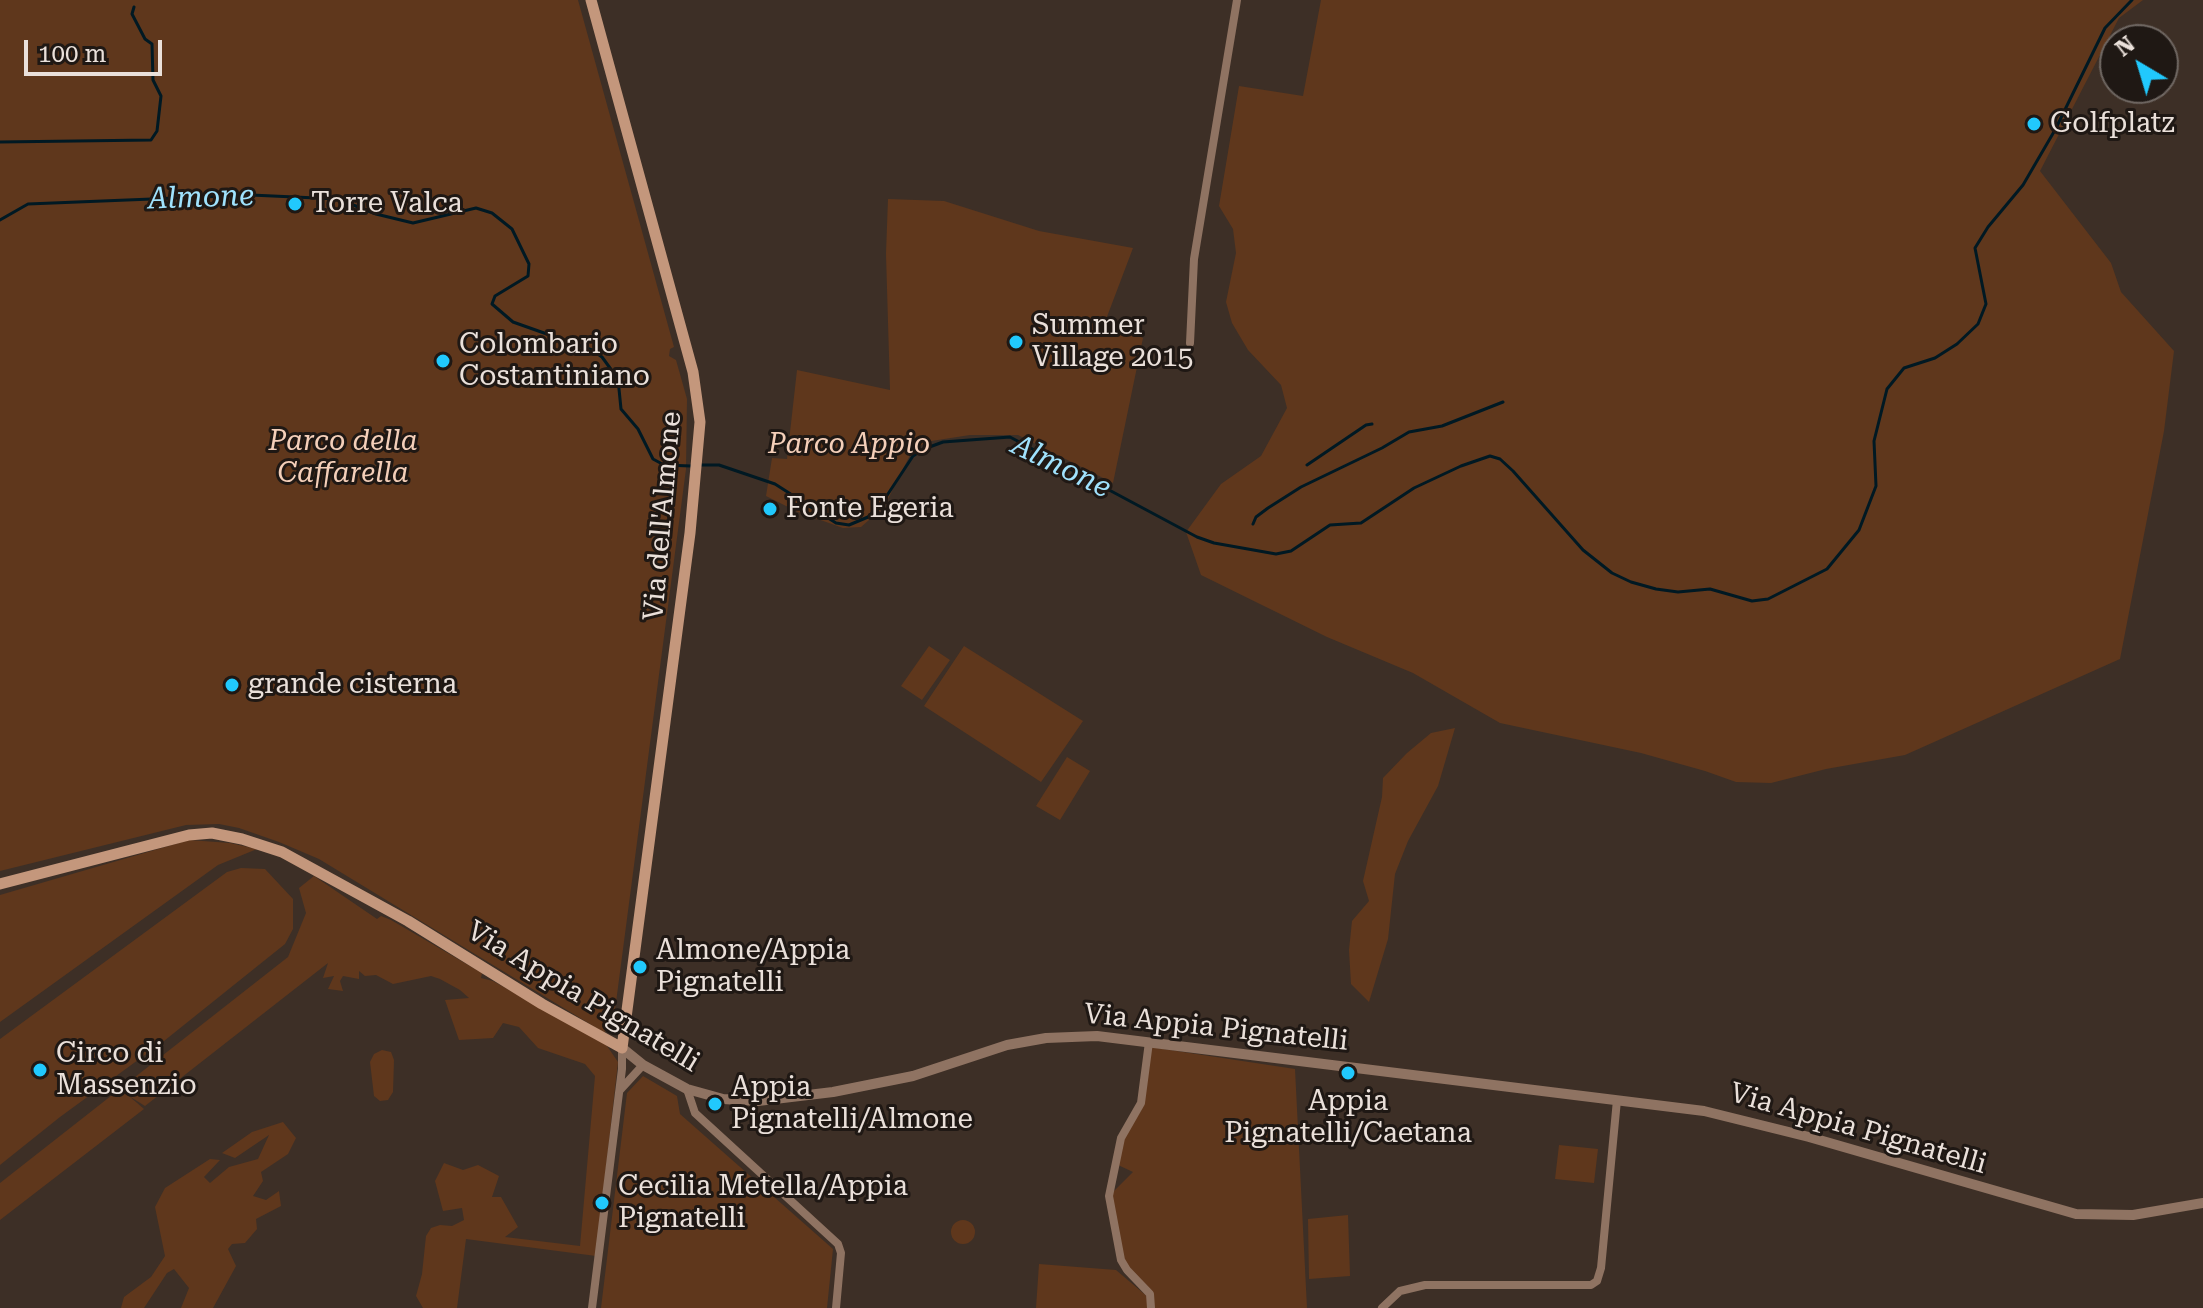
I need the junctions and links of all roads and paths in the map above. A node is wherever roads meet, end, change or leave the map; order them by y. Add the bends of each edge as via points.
1 (591, 0) edge
2 (1237, 0) edge
3 (1190, 343) dead end
4 (0, 884) edge
5 (1149, 1042) junction
6 (622, 1048) junction
7 (643, 1065) junction
8 (687, 1089) junction
9 (620, 1091) junction
10 (1617, 1100) junction
11 (2203, 1203) edge
12 (592, 1308) edge
13 (836, 1308) edge
14 (1151, 1308) edge
15 (1382, 1308) edge

1 - 6 main road, Via dell'Almone via 693,372 700,422
2 - 3 street via 1194,259
4 - 6 main road, Via Appia Pignatelli via 189,835 242,839 282,852 408,921
5 - 8 street, Via Appia Pignatelli via 1046,1038 913,1076 766,1101 732,1100
5 - 10 street, Via Appia Pignatelli
5 - 14 street via 1141,1103 1122,1134 1109,1196 1121,1260 1150,1294
6 - 7 street, Via Appia Pignatelli
6 - 9 street
7 - 8 street, Via Appia Pignatelli
7 - 9 street
8 - 13 street via 695,1113 838,1244
9 - 12 street
10 - 11 street, Via Appia Pignatelli via 1732,1117 2076,1214 2133,1215
10 - 15 street via 1597,1281 1425,1285 1400,1291

